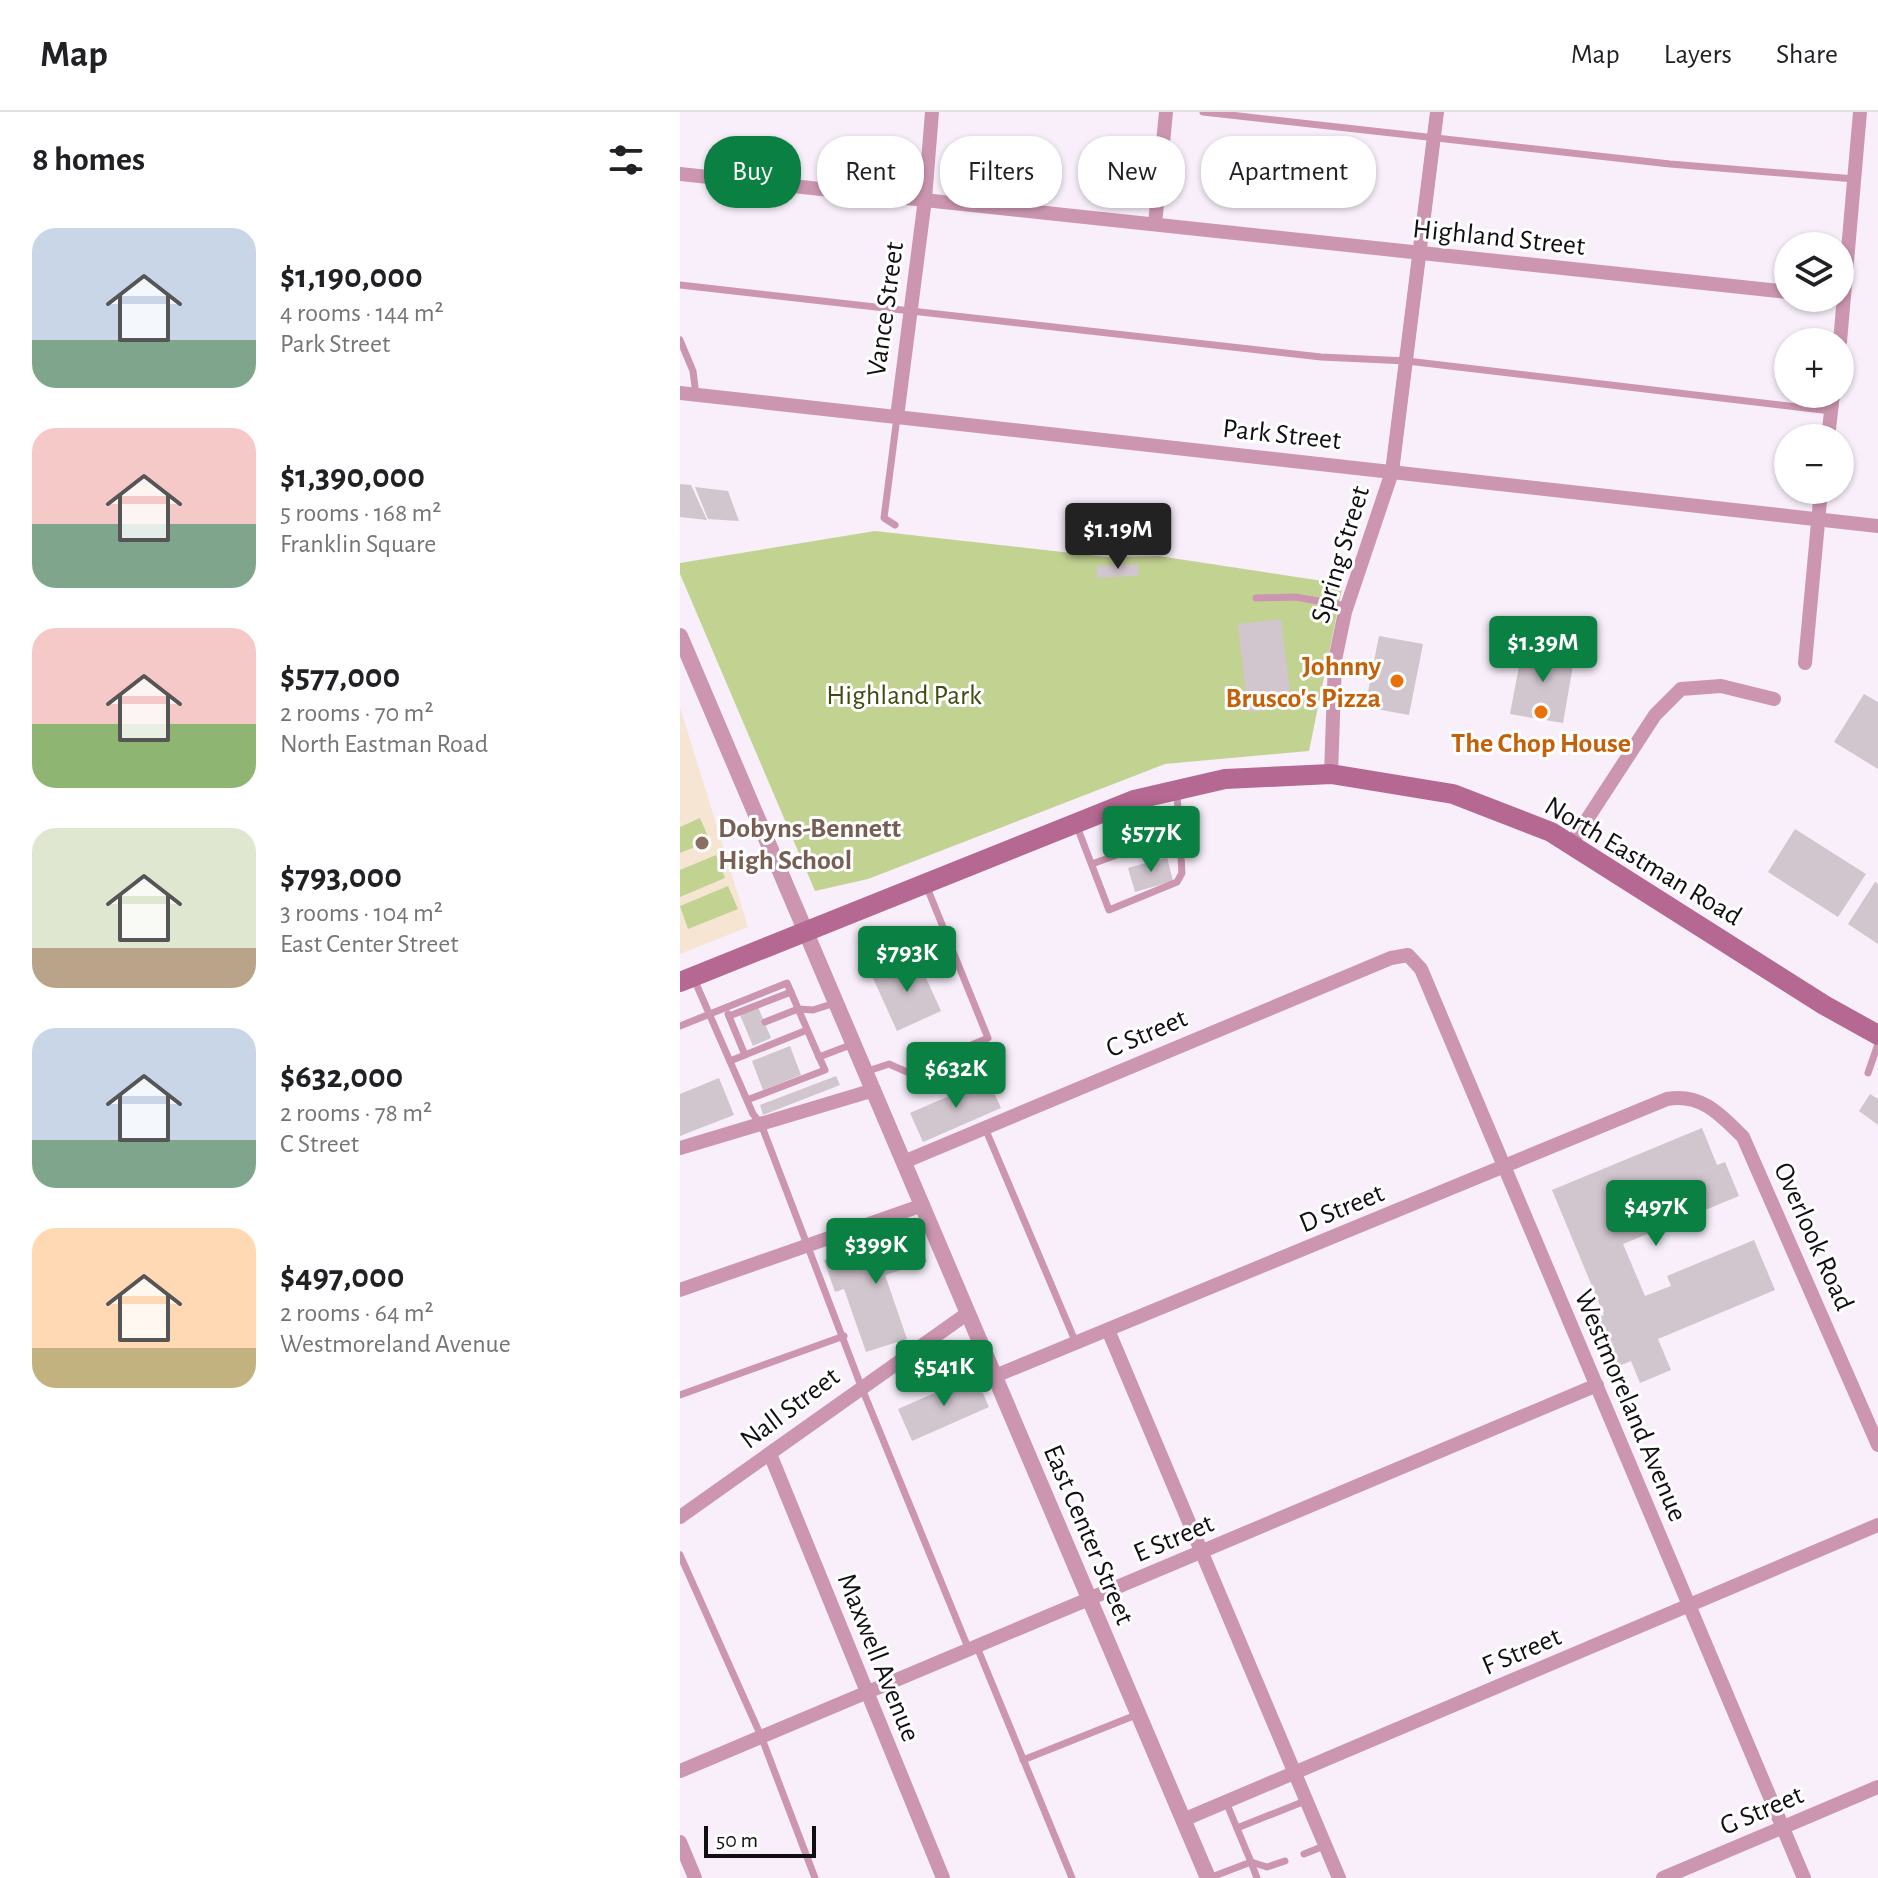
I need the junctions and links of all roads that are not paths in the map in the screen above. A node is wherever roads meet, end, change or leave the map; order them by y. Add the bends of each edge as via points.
1 (932, 112) edge
2 (1166, 112) edge
3 (1203, 112) edge
4 (1437, 112) edge
5 (1860, 112) edge
6 (1434, 137) junction
7 (680, 174) edge
8 (1855, 179) junction
9 (925, 199) junction
10 (1155, 224) junction
11 (1850, 232) edge
12 (1421, 254) junction
13 (680, 285) edge
14 (1774, 291) edge
15 (908, 309) junction
16 (680, 340) edge
17 (1407, 361) junction
18 (680, 393) edge
19 (696, 395) junction
20 (1831, 408) edge
21 (1831, 411) junction
22 (897, 417) junction
23 (1830, 424) edge
24 (1392, 472) junction
25 (1820, 504) edge
26 (1818, 519) junction
27 (895, 525) dead end
28 (1878, 526) edge
29 (1256, 598) dead end
30 (1347, 606) junction
31 (680, 636) edge
32 (1805, 663) dead end
33 (1774, 699) dead end
34 (1331, 774) junction
35 (1177, 788) junction
36 (1076, 822) junction
37 (1179, 832) junction
38 (1571, 844) junction
39 (1092, 864) junction
40 (925, 883) junction
41 (803, 931) junction
42 (1408, 955) joint
43 (686, 979) edge
44 (835, 1003) junction
45 (798, 1009) junction
46 (727, 1012) junction
47 (710, 1015) junction
48 (765, 1022) dead end
49 (680, 1026) edge
50 (747, 1029) dead end
51 (807, 1030) junction
52 (736, 1033) junction
53 (1878, 1035) edge
54 (853, 1044) junction
55 (1878, 1044) edge
56 (745, 1055) junction
57 (819, 1057) junction
58 (730, 1061) junction
59 (865, 1072) junction
60 (1868, 1073) dead end
61 (874, 1090) junction
62 (747, 1100) junction
63 (1706, 1104) joint
64 (761, 1124) junction
65 (985, 1128) junction
66 (680, 1148) edge
67 (906, 1161) junction
68 (1502, 1169) junction
69 (923, 1205) junction
70 (807, 1246) junction
71 (680, 1290) edge
72 (968, 1313) junction
73 (1108, 1330) junction
74 (844, 1336) junction
75 (1076, 1343) junction
76 (995, 1376) junction
77 (1597, 1385) junction
78 (861, 1386) junction
79 (680, 1395) edge
80 (1878, 1445) edge
81 (770, 1454) junction
82 (680, 1517) edge
83 (1878, 1525) edge
84 (1201, 1553) junction
85 (680, 1555) edge
86 (1090, 1600) junction
87 (1690, 1607) junction
88 (972, 1649) junction
89 (866, 1693) junction
90 (1138, 1714) junction
91 (761, 1736) junction
92 (1023, 1760) junction
93 (680, 1771) edge
94 (1295, 1773) junction
95 (1878, 1787) edge
96 (1306, 1800) junction
97 (1226, 1802) junction
98 (1183, 1820) junction
99 (1237, 1828) junction
100 (1783, 1829) junction
101 (680, 1842) edge
102 (1325, 1846) junction
103 (1304, 1854) dead end
104 (1285, 1861) dead end
105 (1251, 1862) junction
106 (695, 1878) edge
107 (815, 1878) edge
108 (943, 1878) edge
109 (1072, 1878) edge
110 (1208, 1878) edge
111 (1257, 1878) edge
112 (1339, 1878) edge
113 (1663, 1878) edge
114 (1804, 1878) edge

1 - 9 street, Vance Street
2 - 10 street
3 - 6 lane
4 - 6 street, Spring Street
5 - 8 street
6 - 8 lane
6 - 12 street, Spring Street
7 - 9 street, Highland Street
8 - 11 street
9 - 10 street, Highland Street
9 - 15 street, Vance Street
10 - 12 street, Highland Street
12 - 14 street, Highland Street
12 - 17 street, Spring Street
13 - 15 lane
15 - 17 lane via 1321,357
15 - 22 street, Vance Street
16 - 19 lane
17 - 21 lane
17 - 24 street, Spring Street
18 - 19 street, Park Street
19 - 22 street, Park Street
20 - 21 street
21 - 23 street
22 - 24 street, Park Street
22 - 27 lane via 884,518
24 - 26 street, Park Street
24 - 30 street, Spring Street
25 - 26 street
26 - 28 street, Park Street
26 - 32 street
29 - 30 lane via 1316,599
30 - 34 street, Spring Street via 1335,660
31 - 41 street, East Center Street
33 - 38 street via 1721,686 1681,689 1655,715
34 - 35 main road, North Eastman Road via 1264,775
34 - 38 main road, North Eastman Road via 1453,794 1526,820
35 - 36 main road, North Eastman Road
35 - 37 lane
36 - 39 lane
36 - 40 main road, North Eastman Road
37 - 39 lane
37 - 39 lane via 1182,873 1177,882 1109,910
38 - 53 main road, North Eastman Road
40 - 41 main road, North Eastman Road
40 - 59 lane via 988,1038 907,1072 889,1064
41 - 43 main road, North Eastman Road
41 - 44 street, East Center Street
42 - 65 street, C Street
42 - 68 street, Westmoreland Avenue via 1421,969
43 - 47 lane
44 - 45 lane
44 - 54 street, East Center Street
45 - 46 lane via 787,983
45 - 48 lane
45 - 51 lane
46 - 47 lane
46 - 52 lane
47 - 49 lane
47 - 58 lane
50 - 52 lane
51 - 56 lane
51 - 57 lane
52 - 56 lane
54 - 57 lane
54 - 59 street, East Center Street
55 - 60 lane
56 - 58 lane
57 - 62 lane via 825,1070
58 - 62 lane
59 - 61 street, East Center Street
61 - 64 street
61 - 67 street, East Center Street
62 - 64 lane
63 - 68 street, D Street via 1685,1096 1667,1099
63 - 80 street, Overlook Road via 1743,1137
64 - 66 street
64 - 70 lane
65 - 67 street, C Street
65 - 75 lane
67 - 69 street, East Center Street
68 - 73 street, D Street
68 - 77 street, Westmoreland Avenue
69 - 70 street
69 - 72 street, East Center Street
70 - 71 street
70 - 74 lane
72 - 76 street, East Center Street
72 - 78 street, Nall Street
73 - 75 street, D Street
73 - 84 street
74 - 78 lane
74 - 79 lane
75 - 76 street, D Street
76 - 86 street, East Center Street
77 - 84 street, E Street
77 - 87 street, Westmoreland Avenue
78 - 81 street, Nall Street
78 - 88 lane
81 - 82 street, Nall Street
81 - 89 street, Maxwell Avenue
83 - 87 street, F Street
84 - 86 street, E Street
84 - 94 street
85 - 91 lane
86 - 88 street, E Street
86 - 90 street, East Center Street
87 - 94 street, F Street
87 - 100 street, Westmoreland Avenue
88 - 89 street, E Street
88 - 92 lane
89 - 91 street, E Street
89 - 108 street, Maxwell Avenue
90 - 92 lane
90 - 98 street, East Center Street
91 - 93 street, E Street
91 - 107 lane
92 - 109 lane
94 - 96 street
94 - 97 street, F Street
95 - 100 street, G Street
96 - 99 lane
96 - 102 street
97 - 98 street, F Street
97 - 99 lane
98 - 110 street, East Center Street
99 - 105 lane
100 - 113 street, G Street
100 - 114 street, Westmoreland Avenue
101 - 106 street
102 - 103 lane
102 - 112 street
104 - 105 lane via 1267,1867
105 - 110 lane
105 - 111 lane

